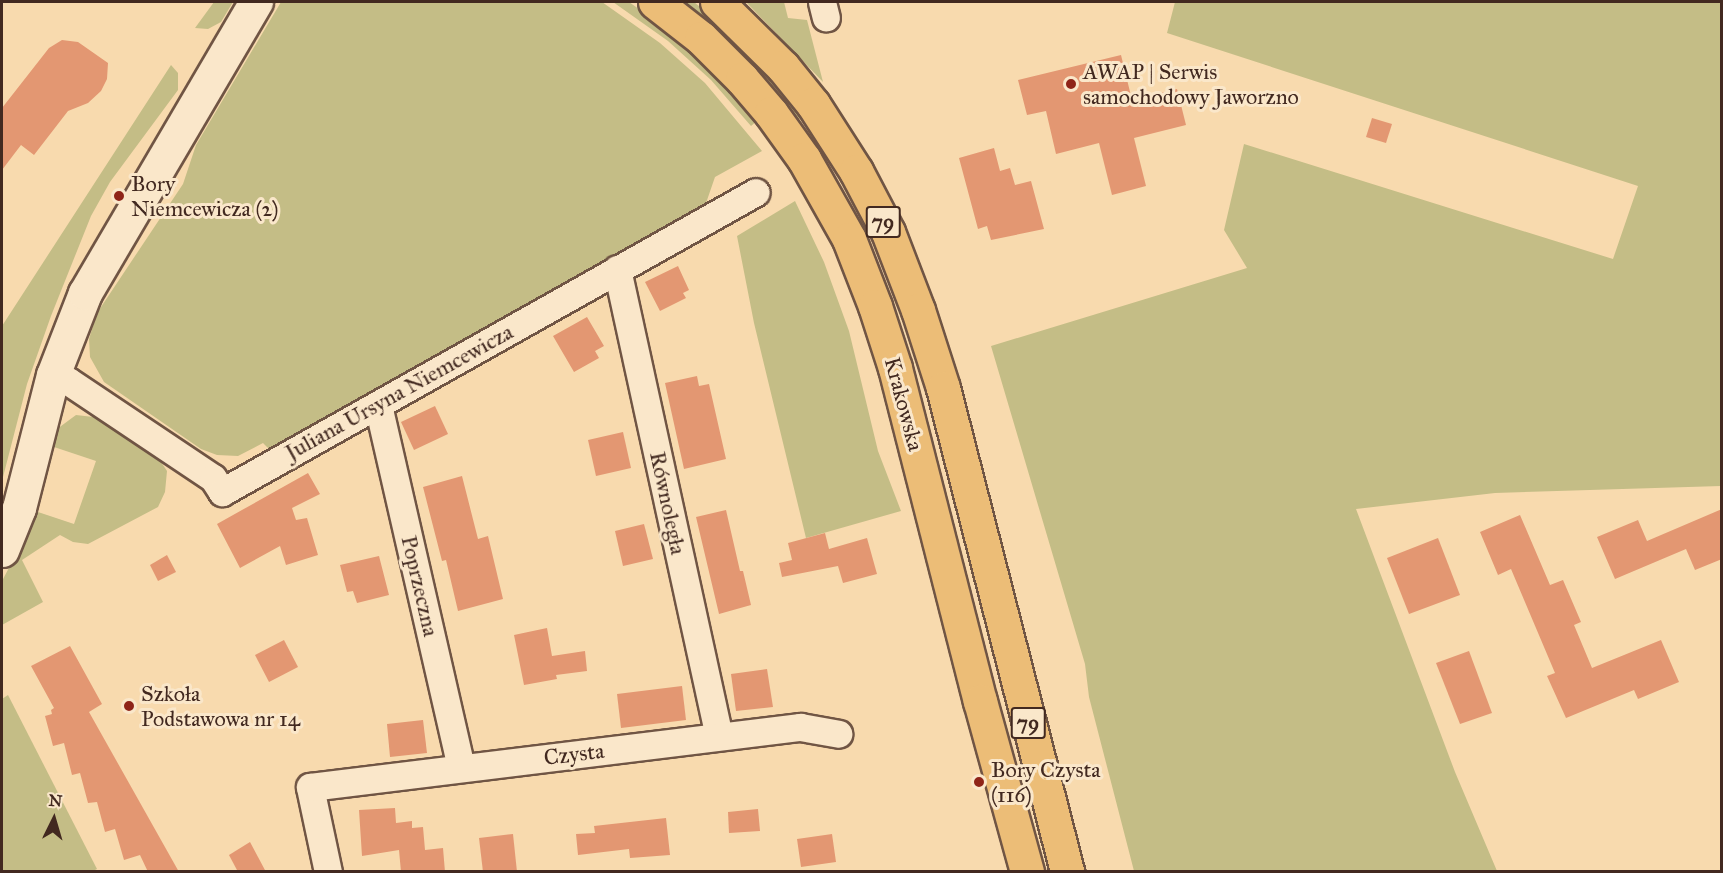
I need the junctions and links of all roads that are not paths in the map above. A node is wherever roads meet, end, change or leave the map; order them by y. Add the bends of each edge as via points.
1 (256, 2) edge
2 (655, 2) edge
3 (717, 2) edge
4 (756, 192) dead end
5 (617, 269) junction
6 (53, 375) junction
7 (378, 405) junction
8 (2, 550) edge
9 (838, 734) dead end
10 (718, 736) junction
11 (461, 767) junction
12 (328, 872) edge
13 (1027, 872) edge
14 (1068, 872) edge

1 - 6 street via 93,277
2 - 13 main road, Krakowska / 79 via 701,38 771,113 804,159 849,239 895,368
3 - 14 main road, Krakowska / 79 via 783,67 813,104 856,171 888,232 942,388
4 - 5 street, Juliana Ursyna Niemcewicza
5 - 7 street, Juliana Ursyna Niemcewicza
5 - 10 street, Równoległa
6 - 7 street, Juliana Ursyna Niemcewicza via 68,381 213,478 222,492
6 - 8 street via 19,508
7 - 11 street, Poprzeczna
9 - 10 street, Czysta via 800,727
10 - 11 street, Czysta
11 - 12 street, Czysta via 310,787

